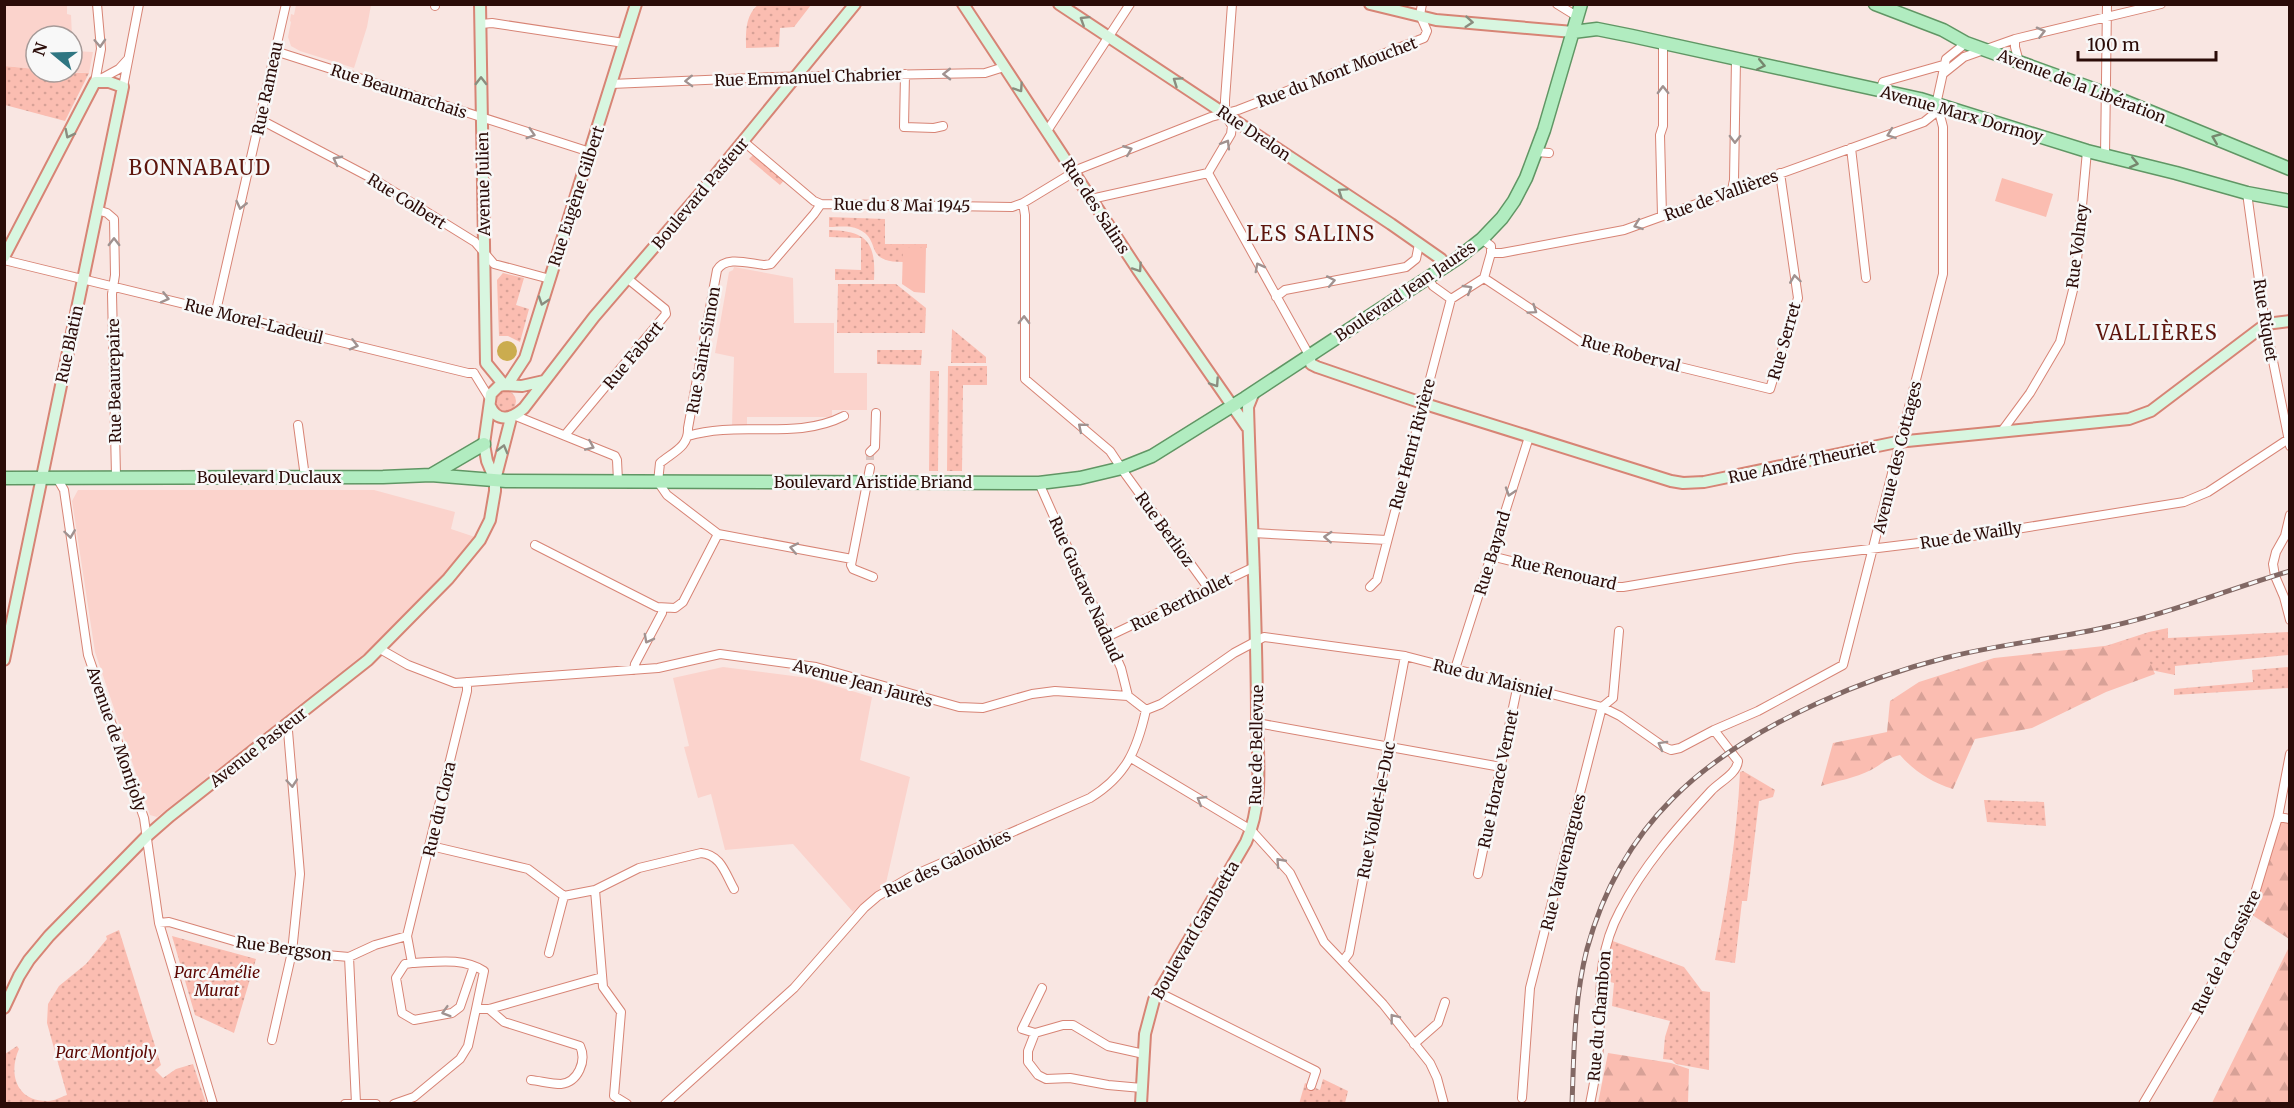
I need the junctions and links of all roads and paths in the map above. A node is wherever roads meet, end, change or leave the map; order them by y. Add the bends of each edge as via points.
1 (97, 4) edge
2 (139, 4) edge
3 (286, 4) edge
4 (480, 4) edge
5 (636, 4) edge
6 (855, 4) edge
7 (963, 4) edge
8 (1059, 4) edge
9 (1130, 4) edge
10 (1232, 4) edge
11 (1370, 4) edge
12 (1557, 4) edge
13 (1875, 4) edge
14 (2107, 4) edge
15 (2160, 5) edge
16 (1421, 10) edge
17 (1579, 11) edge
18 (2108, 16) junction
19 (1436, 20) junction
20 (481, 24) junction
21 (1597, 30) junction
22 (1427, 31) junction
23 (1573, 32) junction
24 (1109, 36) junction
25 (2015, 39) junction
26 (1663, 43) junction
27 (1966, 43) junction
28 (624, 44) junction
29 (1985, 50) junction
30 (275, 51) junction
31 (129, 57) junction
32 (1736, 59) junction
33 (2019, 62) junction
34 (1004, 67) junction
35 (1943, 69) junction
36 (905, 74) junction
37 (796, 78) junction
38 (95, 82) junction
39 (612, 84) junction
40 (123, 87) junction
41 (1880, 91) junction
42 (2107, 94) junction
43 (1937, 104) junction
44 (1225, 114) junction
45 (481, 118) junction
46 (261, 120) junction
47 (943, 126) dead end
48 (1047, 131) junction
49 (743, 141) junction
50 (1851, 148) junction
51 (2087, 151) junction
52 (590, 152) junction
53 (2105, 156) junction
54 (2289, 169) edge
55 (1074, 171) junction
56 (1208, 173) junction
57 (1780, 173) junction
58 (1732, 190) junction
59 (2247, 193) junction
60 (1091, 199) junction
61 (2289, 201) edge
62 (1023, 203) junction
63 (821, 204) junction
64 (97, 210) junction
65 (1662, 216) junction
66 (1482, 239) junction
67 (1419, 244) junction
68 (484, 253) junction
69 (1491, 253) junction
70 (4, 258) edge
71 (1446, 266) junction
72 (83, 278) junction
73 (1428, 278) junction
74 (1484, 278) junction
75 (1866, 278) dead end
76 (550, 279) junction
77 (628, 279) junction
78 (113, 285) junction
79 (1276, 297) junction
80 (1451, 299) junction
81 (216, 311) junction
82 (2289, 321) edge
83 (2266, 324) junction
84 (1309, 355) junction
85 (486, 363) junction
86 (474, 373) junction
87 (1722, 378) joint
88 (544, 381) junction
89 (509, 385) junction
90 (1254, 392) junction
91 (490, 403) junction
92 (1422, 404) junction
93 (1232, 405) junction
94 (876, 413) dead end
95 (516, 414) junction
96 (844, 416) dead end
97 (298, 425) dead end
98 (1248, 430) junction
99 (2002, 431) junction
100 (565, 435) junction
101 (688, 436) junction
102 (1529, 437) junction
103 (2289, 441) edge
104 (1901, 442) junction
105 (484, 444) junction
106 (870, 452) tunnel mouth
107 (870, 468) tunnel mouth
108 (1122, 468) junction
109 (431, 475) junction
110 (116, 476) junction
111 (305, 477) junction
112 (4, 478) edge
113 (42, 478) junction
114 (57, 478) junction
115 (495, 480) junction
116 (618, 481) junction
117 (658, 482) junction
118 (869, 482) junction
119 (1039, 483) junction
120 (2289, 515) edge
121 (1253, 533) junction
122 (718, 534) junction
123 (1387, 540) junction
124 (535, 545) dead end
125 (1873, 549) junction
126 (1491, 556) junction
127 (852, 559) junction
128 (1254, 567) junction
129 (873, 577) dead end
130 (1636, 585) joint
131 (1371, 587) dead end
132 (1209, 590) junction
133 (2287, 596) edge
134 (662, 608) junction
135 (2289, 620) edge
136 (1619, 632) dead end
137 (1107, 637) junction
138 (1257, 642) junction
139 (380, 649) junction
140 (1405, 656) junction
141 (4, 660) edge
142 (1455, 669) junction
143 (634, 670) junction
144 (467, 682) junction
145 (1518, 684) junction
146 (1128, 696) junction
147 (1602, 707) junction
148 (1146, 710) junction
149 (1257, 723) junction
150 (285, 725) junction
151 (1714, 730) junction
152 (1388, 747) junction
153 (2289, 754) edge
154 (1131, 758) junction
155 (1501, 767) junction
156 (2278, 817) junction
157 (2289, 819) edge
158 (1251, 830) junction
159 (146, 837) junction
160 (430, 846) junction
161 (1478, 874) dead end
162 (734, 889) dead end
163 (595, 890) junction
164 (564, 896) junction
165 (159, 923) junction
166 (407, 936) junction
167 (292, 952) junction
168 (549, 953) dead end
169 (349, 957) junction
170 (1343, 961) junction
171 (412, 963) junction
172 (474, 966) junction
173 (602, 977) junction
174 (1042, 988) dead end
175 (1158, 992) junction
176 (1445, 1002) dead end
177 (4, 1008) edge
178 (476, 1009) junction
179 (489, 1009) junction
180 (1035, 1033) junction
181 (272, 1040) dead end
182 (1414, 1044) junction
183 (1144, 1054) junction
184 (531, 1080) dead end
185 (1311, 1086) dead end
186 (1142, 1088) junction
187 (1522, 1098) dead end
188 (612, 1100) edge
189 (356, 1103) edge
190 (213, 1104) edge
191 (345, 1104) edge
192 (376, 1104) edge
193 (394, 1104) edge
194 (627, 1104) edge
195 (665, 1104) edge
196 (1141, 1104) edge
197 (1444, 1104) edge
198 (1590, 1104) edge
199 (2143, 1104) edge

1 -> 38 street via 101,49
2 - 31 street, Rue Blatin
3 - 30 street, Rue Rameau
4 - 20 main road, Avenue Julien
5 - 28 main road, Rue Eugène Gilbert
6 - 37 main road, Boulevard Pasteur
7 - 34 main road, Rue des Salins
24 -> 8 main road, Rue Drelon
9 - 24 street
10 - 44 street
11 - 16 main road, Avenue Marx Dormoy
12 - 17 street
13 - 27 main road, Avenue de la Libération
14 - 18 street
15 - 18 street
16 - 19 main road, Avenue Marx Dormoy
16 - 22 street, Rue du Mont Mouchet
17 - 21 main road, Avenue Marx Dormoy
17 - 23 main road, Boulevard Jean Jaurès
25 -> 18 street
18 - 42 street
19 - 22 street, Rue du Mont Mouchet
19 -> 23 main road, Avenue Marx Dormoy
20 - 28 street
45 -> 20 main road, Avenue Julien
21 - 23 main road, Avenue Marx Dormoy
21 - 26 main road, Avenue Marx Dormoy
22 - 44 street, Rue du Mont Mouchet via 1416,42
23 - 66 main road, Boulevard Jean Jaurès via 1543,153 1514,201
44 -> 24 main road, Rue Drelon
24 - 48 street
25 - 29 street
25 - 33 street
26 - 32 main road, Avenue Marx Dormoy
65 -> 26 street
27 - 29 main road, Avenue de la Libération
27 - 35 street via 1950,54
28 - 39 main road, Rue Eugène Gilbert
29 - 33 main road, Avenue de la Libération
29 - 35 street
30 - 45 street, Rue Beaumarchais
30 - 46 street, Rue Rameau
31 - 38 street via 119,69
31 - 40 street, Rue Blatin
32 -> 41 main road, Avenue Marx Dormoy
32 -> 58 street
33 - 42 main road, Avenue de la Libération
34 -> 36 street, Rue Emmanuel Chabrier via 985,73
34 -> 48 main road, Rue des Salins
35 - 41 street via 1883,82
35 - 43 street
36 - 37 street, Rue Emmanuel Chabrier
36 - 47 street via 904,127
37 -> 39 street, Rue Emmanuel Chabrier
37 - 49 main road, Boulevard Pasteur
38 - 40 main road
38 -> 70 main road
39 - 52 main road, Rue Eugène Gilbert
40 - 64 main road, Rue Blatin
41 - 43 main road, Avenue Marx Dormoy
42 - 53 street
54 -> 42 main road, Avenue de la Libération
43 -> 50 street, Rue de Vallières via 1934,114 1924,122
43 - 51 main road, Avenue Marx Dormoy
43 - 104 street, Avenue des Cottages via 1943,127 1943,274
55 -> 44 street, Rue du Mont Mouchet
56 -> 44 street via 1232,134
67 -> 44 main road, Rue Drelon
45 -> 52 street, Rue Beaumarchais
45 - 68 main road, Avenue Julien
68 -> 46 street, Rue Colbert via 475,242 375,180
46 -> 81 street, Rue Rameau
48 - 55 main road, Rue des Salins
49 - 63 street, Rue du 8 Mai 1945
49 - 77 main road, Boulevard Pasteur
50 - 57 street, Rue de Vallières
50 - 75 street
51 - 53 main road, Avenue Marx Dormoy
51 - 99 street, Rue Volney via 2075,282 2060,342
52 - 76 main road, Rue Eugène Gilbert
53 -> 59 main road, Avenue Marx Dormoy
55 - 60 main road, Rue des Salins
55 - 62 street, Rue du 8 Mai 1945
56 - 60 street
79 -> 56 street
57 - 58 street, Rue de Vallières
87 -> 57 street, Rue Serret via 1770,389 1798,298
58 - 65 street, Rue de Vallières
59 - 61 main road, Avenue Marx Dormoy
59 - 83 street, Rue Riquet
60 -> 93 main road, Rue des Salins
62 - 63 street, Rue du 8 Mai 1945 via 1012,207
108 -> 62 street, Rue Berlioz via 1110,451 1024,379
63 - 101 street, Rue Saint-Simon via 771,264 721,263
64 - 72 main road, Rue Blatin
78 -> 64 street via 114,219
65 -> 69 street, Rue de Vallières via 1609,234
66 - 69 street via 1491,246
66 - 71 main road, Boulevard Jean Jaurès
67 - 71 main road, Rue Drelon
79 -> 67 street via 1285,290 1406,267 1416,259
68 - 76 street, Rue Colbert via 494,264
68 - 85 main road, Avenue Julien
69 - 74 street
70 - 72 street, Rue Morel-Ladeuil
71 - 73 main road, Boulevard Jean Jaurès
72 - 78 street, Rue Morel-Ladeuil
72 - 113 main road, Rue Blatin
73 - 80 street
73 - 84 main road, Boulevard Jean Jaurès
80 -> 74 street
74 -> 87 street, Rue Roberval via 1582,343
76 -> 89 main road, Rue Eugène Gilbert via 525,357
77 - 88 main road, Boulevard Pasteur
77 - 100 street, Rue Fabert via 665,309 666,314
78 -> 81 street, Rue Morel-Ladeuil
78 - 110 street, Rue Beaurepaire
79 - 84 street
80 - 92 street, Rue Henri Rivière
81 -> 86 street, Rue Morel-Ladeuil
82 - 83 main road, Rue André Theuriet
83 - 99 main road, Rue André Theuriet via 2144,414
83 - 103 street, Rue Riquet
84 - 90 main road, Boulevard Jean Jaurès
84 - 92 main road, Rue André Theuriet via 1311,364 1317,367
85 - 86 street
85 - 89 main road
86 - 91 street
88 - 89 main road
88 - 95 main road, Boulevard Pasteur
89 - 91 main road via 495,390
89 - 95 main road via 519,390 524,399
90 - 93 main road, Boulevard Jean Jaurès
90 - 98 main road, Rue de Bellevue via 1248,407
91 - 95 main road via 492,411 501,417
91 - 105 main road
92 - 102 main road, Rue André Theuriet
92 - 123 street, Rue Henri Rivière
93 - 98 main road, Rue de Bellevue
93 - 108 main road, Boulevard Aristide Briand via 1163,450
94 - 106 street via 875,447
95 - 100 street
115 -> 95 main road, Boulevard Pasteur
96 - 101 street via 801,429 707,430
97 - 111 street
98 - 121 main road, Rue de Bellevue
99 - 104 main road, Rue André Theuriet
100 -> 116 street via 615,456
101 - 117 street, Rue Saint-Simon via 680,449 660,463
102 - 104 main road, Rue André Theuriet via 1688,483
102 -> 126 street, Rue Bayard
103 - 125 street, Rue de Wailly via 2208,492 2184,502
104 - 125 street, Avenue des Cottages
105 - 109 main road
105 - 115 main road
107 - 118 street
108 - 119 main road, Boulevard Aristide Briand
108 - 132 street, Rue Berlioz
109 - 111 main road, Boulevard Duclaux
109 - 115 main road, Boulevard Duclaux
110 - 111 main road, Boulevard Duclaux
110 - 114 main road, Boulevard Duclaux
112 - 113 main road, Boulevard Duclaux
113 - 114 main road, Boulevard Duclaux
113 - 141 main road, Rue Blatin
114 -> 159 street, Avenue de Montjoly via 64,490 88,655 144,818
115 - 116 main road, Boulevard Aristide Briand
115 - 139 main road, Avenue Pasteur via 494,506 486,531 448,579
116 - 117 main road, Boulevard Aristide Briand
117 - 118 main road, Boulevard Aristide Briand
117 - 122 street via 667,495
118 - 119 main road, Boulevard Aristide Briand
118 - 127 street
119 - 137 street, Rue Gustave Nadaud
120 - 133 street via 2273,564 2274,576
123 -> 121 street
121 - 128 main road, Rue de Bellevue
127 -> 122 street
122 - 134 street via 683,602 675,608
123 - 131 street, Rue Henri Rivière via 1377,580
124 - 134 street
125 - 130 street, Rue de Wailly
125 - 151 street, Avenue des Cottages via 1843,665
126 - 130 street, Rue Renouard via 1615,587
126 - 142 street, Rue Bayard
127 - 129 street via 853,569
128 - 132 street, Rue Berthollet
128 - 138 main road, Rue de Bellevue
132 - 137 street, Rue Berthollet
133 - 135 street
134 -> 143 street
136 - 147 street, Rue Vauvenargues via 1613,698
137 - 146 street, Rue Gustave Nadaud via 1123,673
138 - 140 street, Rue du Maisniel via 1264,637
138 - 148 street
138 - 149 main road, Rue de Bellevue
139 - 144 street, Avenue Jean Jaurès via 443,679
139 - 150 main road, Avenue Pasteur
140 - 142 street, Rue du Maisniel
140 - 152 street, Rue Viollet-le-Duc
142 - 145 street, Rue du Maisniel
143 - 144 street, Avenue Jean Jaurès
143 - 146 street, Avenue Jean Jaurès via 720,654 816,667 959,708 983,708 1044,692
144 - 160 street, Rue du Clora
145 - 147 street, Rue du Maisniel
145 - 155 street, Rue Horace Vernet
146 - 148 street
151 -> 147 street, Rue du Maisniel via 1671,750
147 - 187 street, Rue Vauvenargues via 1530,988
148 - 154 street, Rue des Galoubies
149 - 152 street
149 - 158 main road, Rue de Bellevue via 1257,799
150 - 159 main road, Avenue Pasteur
150 -> 167 street via 300,874
151 - 198 street, Rue du Chambon via 1738,761 1737,766 1651,858 1607,939 1600,980 1598,1059
152 - 155 street
152 - 170 street, Rue Viollet-le-Duc via 1350,953
153 - 156 street, Rue de la Cassière
158 -> 154 street
154 - 195 street, Rue des Galoubies via 1106,788 1090,798 912,876 878,896 794,988
155 - 161 street, Rue Horace Vernet
156 - 157 street
156 - 199 street, Rue de la Cassière via 2249,913
170 -> 158 street via 1316,929 1290,873
158 - 175 main road, Boulevard Gambetta
159 - 165 street, Avenue de Montjoly
159 - 177 main road, Avenue Pasteur via 29,960
160 - 164 street via 528,869
160 - 166 street, Rue du Clora
162 - 163 street via 716,858 701,853 639,868
163 - 164 street
163 - 173 street
164 - 168 street
165 - 167 street, Rue Bergson via 169,922 241,943
165 - 190 street, Avenue de Montjoly
166 - 169 street, Rue Bergson
166 - 171 street
167 - 169 street, Rue Bergson
167 - 181 street
169 - 189 street
182 -> 170 street
171 - 172 street via 451,961
172 -> 171 street via 460,1007 414,1020 402,1013 396,978 405,964
172 - 178 street via 484,971
173 - 179 street
173 - 188 street via 603,987 621,1012
174 - 180 street via 1022,1029
175 - 183 main road, Boulevard Gambetta via 1147,1020
175 - 185 street via 1316,1071
176 - 182 street via 1438,1023
178 - 179 street
178 - 193 street via 468,1046 460,1059 414,1097
179 - 184 street via 504,1022 580,1047 584,1054 574,1077 562,1084
180 - 183 street via 1072,1025 1108,1046
180 - 186 street via 1028,1062 1038,1075
182 - 197 street via 1430,1063
183 - 186 main road, Boulevard Gambetta
186 - 196 main road, Boulevard Gambetta
188 - 194 street
189 - 191 street
189 - 192 street

